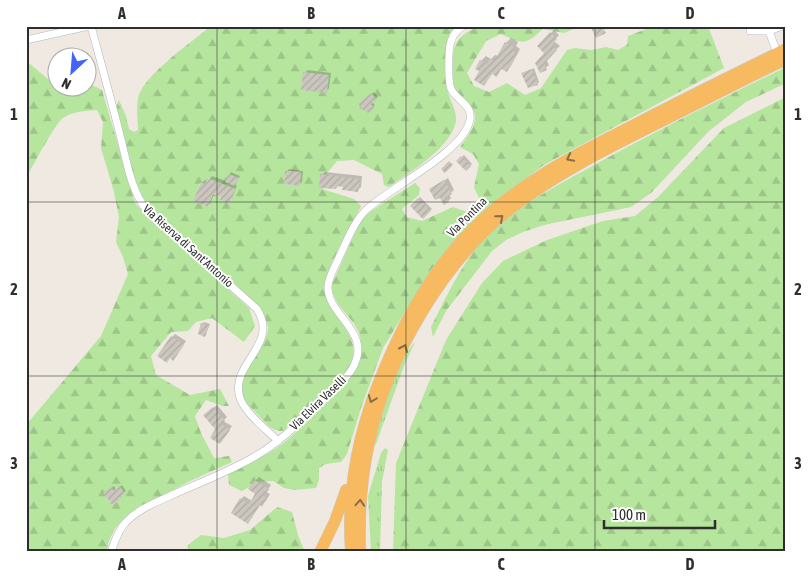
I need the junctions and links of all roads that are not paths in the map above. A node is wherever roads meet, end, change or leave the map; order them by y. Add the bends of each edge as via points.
1 (90, 26) edge
2 (462, 26) edge
3 (782, 26) edge
4 (769, 31) junction
5 (750, 32) dead end
6 (26, 40) edge
7 (783, 54) edge
8 (359, 440) junction
9 (278, 441) junction
10 (112, 552) edge
11 (320, 552) edge
12 (351, 552) edge
13 (360, 552) edge

1 - 6 street
1 - 9 street, Via Riserva di Sant'Antonio via 139,200 147,211 257,309 262,318 263,335 244,370 239,393 246,408
2 - 9 street, Via Elvira Vaselli via 450,43 449,82 454,94 470,111 468,126 438,158 373,203 358,219 328,288 330,298 356,340 355,362 337,386
3 - 4 street
4 - 5 street
4 - 7 street
7 -> 8 highway, Via Pontina via 553,166 481,221 447,260 399,334 367,411
13 -> 7 highway, Via Pontina via 360,503 376,414 409,336 427,304 474,242 512,207 533,193 604,150
8 - 11 highway via 343,502
8 - 12 highway, Via Pontina via 350,504
9 - 10 street, Via Elvira Vaselli via 240,465 132,516 120,531

